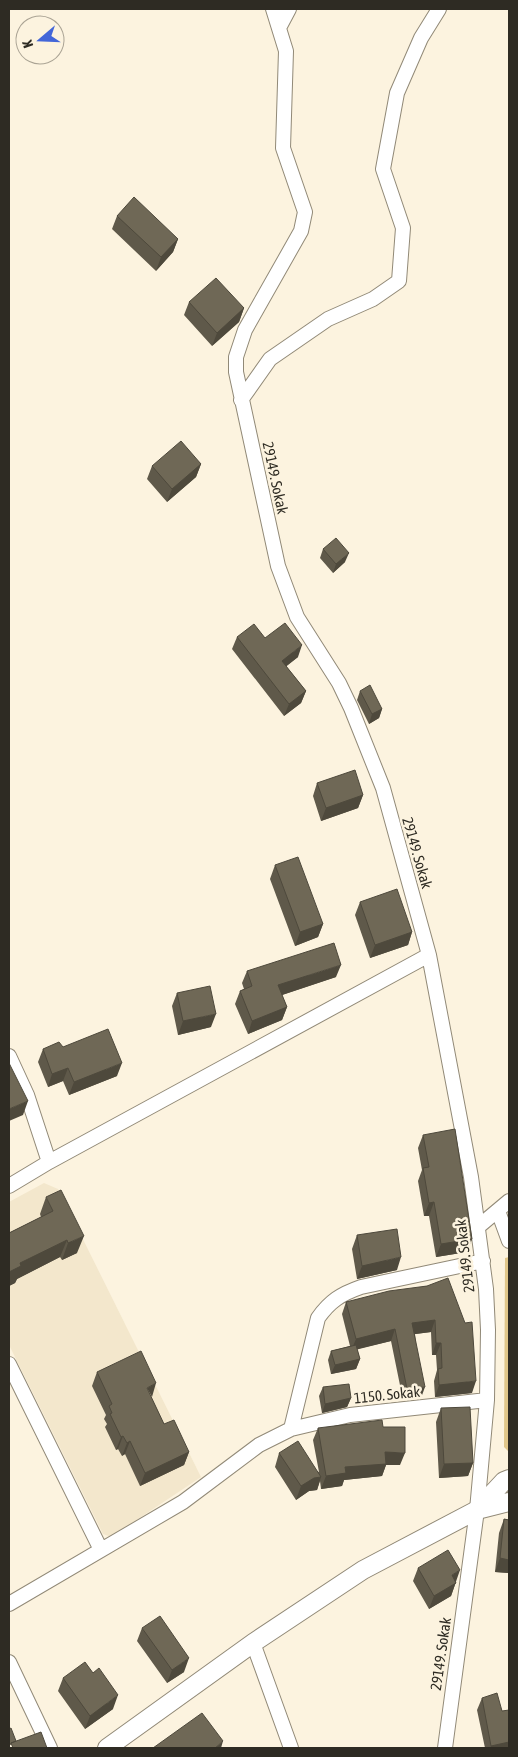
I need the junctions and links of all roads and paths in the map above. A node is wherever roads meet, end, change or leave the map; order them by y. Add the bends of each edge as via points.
1 (274, 9) edge
2 (289, 9) edge
3 (439, 9) edge
4 (280, 26) junction
5 (241, 400) junction
6 (429, 955) junction
7 (9, 1056) edge
8 (49, 1162) junction
9 (9, 1186) edge
10 (509, 1201) edge
11 (498, 1211) junction
12 (478, 1227) junction
13 (509, 1241) edge
14 (483, 1261) junction
15 (9, 1364) edge
16 (487, 1400) junction
17 (291, 1429) junction
18 (509, 1479) edge
19 (509, 1502) edge
20 (477, 1510) junction
21 (101, 1550) junction
22 (9, 1604) edge
23 (253, 1643) junction
24 (9, 1662) edge
25 (50, 1748) edge
26 (107, 1748) edge
27 (291, 1748) edge
28 (445, 1748) edge

1 - 4 street, 29149. Sokak
2 - 4 street
3 - 5 street via 421,38 397,93 383,169 403,228 399,281 373,299 328,318 270,359
4 - 5 street, 29149. Sokak via 286,51 283,148 306,212 301,231 242,337 236,357
5 - 6 street, 29149. Sokak via 278,566 297,617 339,683 376,767
6 - 8 street
6 - 12 street, 29149. Sokak
7 - 8 street via 27,1095
8 - 9 street
10 - 11 street
11 - 12 street
11 - 13 street
12 - 14 street, 29149. Sokak
14 - 16 street, 29149. Sokak via 488,1330
14 - 17 street via 361,1287 343,1293 328,1304 318,1318
15 - 21 street
16 - 17 street, 1150. Sokak via 350,1415
16 - 20 street, 29149. Sokak
17 - 21 street, 1150. Sokak via 259,1445 183,1502
18 - 20 main road
19 - 20 main road
20 - 23 main road via 363,1570
20 - 28 street, 29149. Sokak
21 - 22 street, 1150. Sokak
23 - 26 main road
23 - 27 street
24 - 25 street

